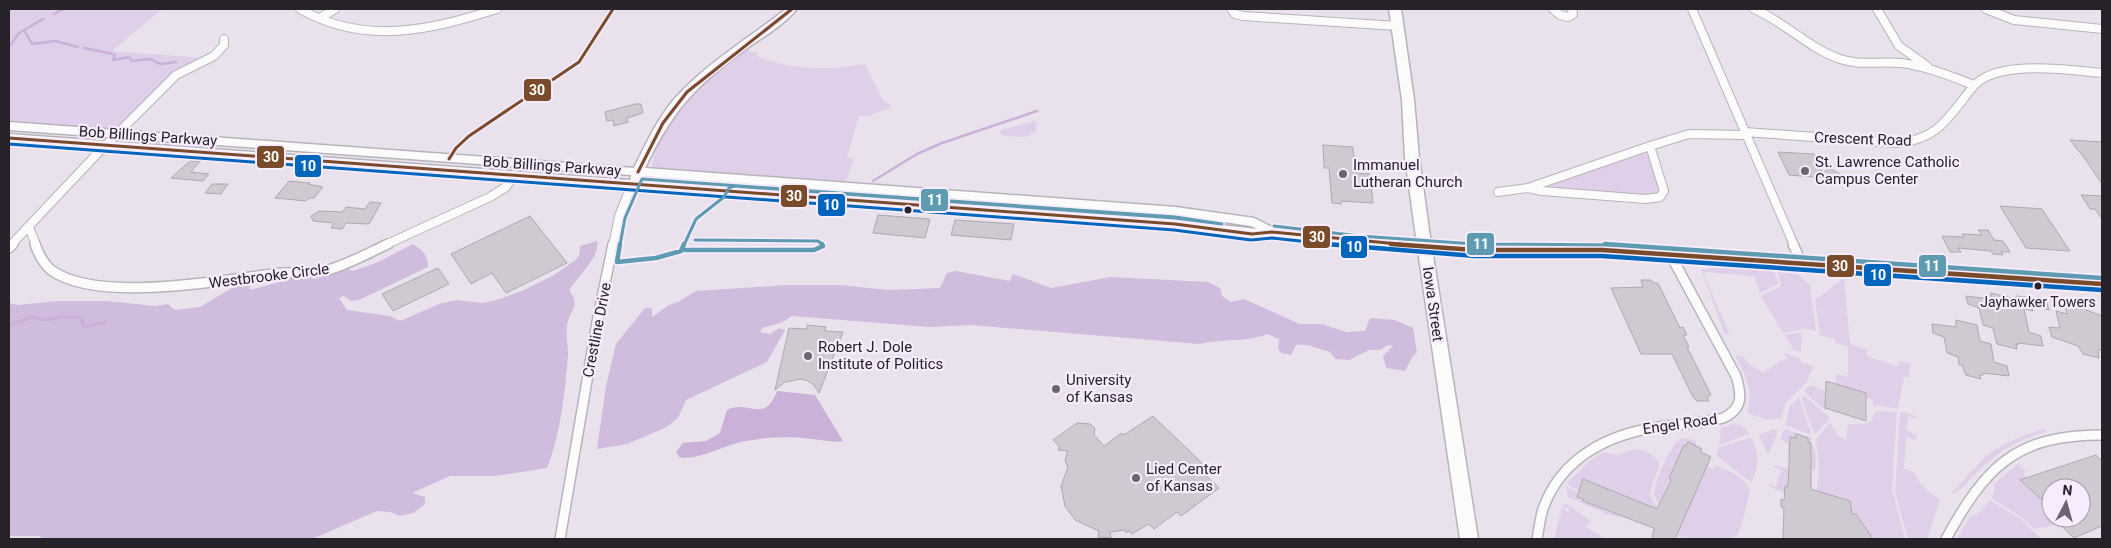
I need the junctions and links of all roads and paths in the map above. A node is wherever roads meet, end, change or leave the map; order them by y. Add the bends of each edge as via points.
1 (300, 9) edge
2 (335, 9) edge
3 (497, 9) edge
4 (792, 9) edge
5 (1231, 9) edge
6 (1395, 9) edge
7 (1553, 9) edge
8 (1559, 9) edge
9 (1563, 9) edge
10 (1572, 9) edge
11 (1692, 9) edge
12 (1754, 9) edge
13 (1878, 9) edge
14 (1986, 9) edge
15 (320, 18) junction
16 (1398, 26) junction
17 (2102, 29) edge
18 (224, 40) dead end
19 (1899, 46) junction
20 (1887, 62) junction
21 (1931, 69) junction
22 (2102, 73) edge
23 (1974, 86) junction
24 (9, 126) edge
25 (118, 134) junction
26 (1745, 134) junction
27 (9, 138) edge
28 (107, 145) junction
29 (1650, 146) junction
30 (638, 172) junction
31 (514, 175) junction
32 (1546, 180) junction
33 (632, 184) junction
34 (1528, 188) junction
35 (1498, 192) dead end
36 (1558, 192) junction
37 (28, 227) junction
38 (1272, 232) junction
39 (1424, 247) junction
40 (9, 248) edge
41 (1670, 254) junction
42 (1801, 262) junction
43 (2102, 284) edge
44 (2102, 435) edge
45 (560, 539) edge
46 (1470, 539) edge
47 (1537, 539) edge
48 (1946, 539) edge

1 - 15 street
2 - 15 street
3 - 15 street via 410,33 365,31
4 - 30 main road, Crestline Drive via 687,92 662,123
5 - 16 street via 1243,16
6 - 16 highway, Iowa Street
7 - 10 street via 1568,17 1572,16
8 - 9 street
11 - 26 street
12 - 20 street via 1777,19 1835,57 1860,64
13 - 19 street
14 - 17 street via 2015,21
16 - 39 highway, Iowa Street
18 - 25 street via 224,45 214,56 176,75
19 - 20 street via 1896,55
19 - 21 street
20 - 21 street
21 - 23 street
22 - 23 street, Crescent Road via 2010,71 1985,76
23 - 26 street, Crescent Road via 1938,130 1919,140 1898,142
24 - 25 main road, Bob Billings Parkway
25 - 28 street
25 - 30 main road, Bob Billings Parkway
26 - 29 street, Crescent Road via 1689,134
26 - 42 street
27 - 28 main road, Bob Billings Parkway
28 - 31 main road, Bob Billings Parkway
28 - 37 street
29 - 32 street, Crescent Road
29 - 36 street via 1663,185 1660,197 1646,199
30 - 33 main road, Crestline Drive
30 - 38 main road, Bob Billings Parkway via 1176,211 1254,222
31 - 33 main road, Bob Billings Parkway
31 - 37 street, Westbrooke Circle via 506,187 490,197 326,271 278,273 170,287 107,287 66,278 50,269 39,255
32 - 34 street, Crescent Road
32 - 36 street
33 - 38 main road, Bob Billings Parkway via 1175,224 1252,234
33 - 45 street, Crestline Drive via 619,216 597,322
34 - 35 street
34 - 36 street
37 - 40 street
38 - 39 main road, Bob Billings Parkway
39 - 41 main road, Bob Billings Parkway
39 - 46 highway, Iowa Street
41 - 42 main road, Bob Billings Parkway
41 - 47 street, Engel Road via 1736,376 1740,389 1738,408 1726,417 1636,430 1595,445 1572,463 1553,487 1543,510
42 - 43 main road, Bob Billings Parkway
44 - 48 street via 2050,438 2035,442 2005,459 1971,498

